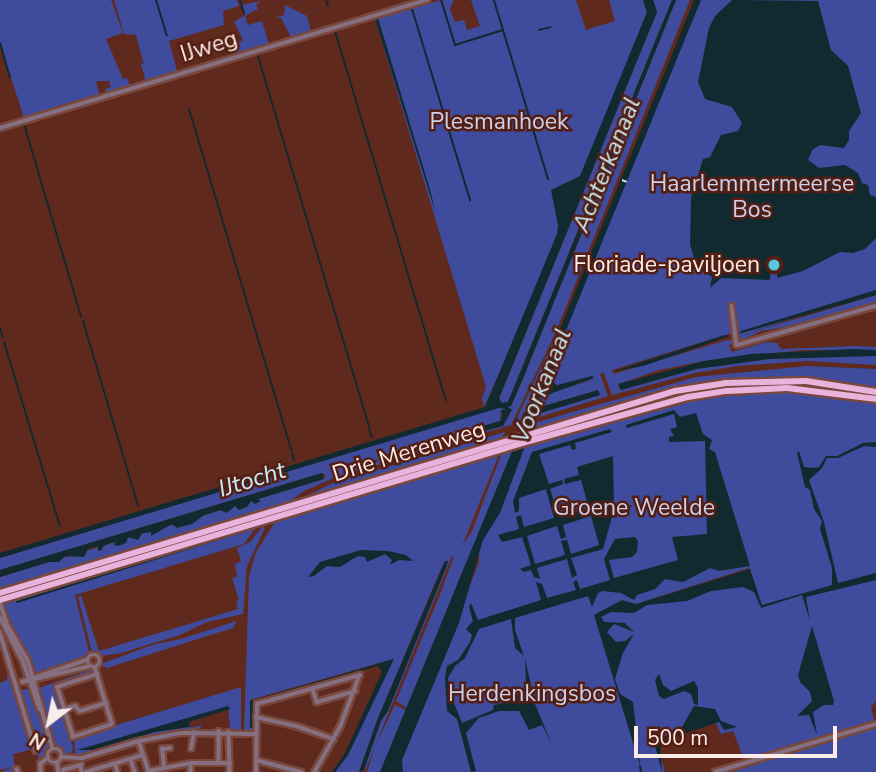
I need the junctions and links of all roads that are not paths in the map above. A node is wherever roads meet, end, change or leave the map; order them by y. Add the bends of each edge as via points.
1 (427, 0) edge
2 (0, 128) edge
3 (732, 306) dead end
4 (876, 306) edge
5 (876, 392) edge
6 (876, 399) edge
7 (0, 593) edge
8 (0, 601) edge
9 (0, 617) edge
10 (0, 632) edge
11 (88, 660) junction
12 (92, 666) junction
13 (97, 674) junction
14 (31, 680) junction
15 (16, 685) junction
16 (312, 688) junction
17 (355, 691) junction
18 (106, 704) junction
19 (63, 710) junction
20 (256, 717) junction
21 (876, 724) edge
22 (219, 731) junction
23 (194, 732) junction
24 (229, 732) junction
25 (256, 734) junction
26 (334, 739) junction
27 (139, 741) junction
28 (170, 748) dead end
29 (53, 749) junction
30 (191, 749) dead end
31 (36, 751) dead end
32 (144, 755) junction
33 (61, 757) junction
34 (48, 758) junction
35 (131, 759) junction
36 (256, 760) junction
37 (57, 762) junction
38 (230, 762) junction
39 (191, 763) junction
40 (219, 763) junction
41 (115, 764) junction
42 (164, 767) junction
43 (61, 771) edge
44 (96, 771) edge
45 (149, 771) edge
46 (41, 772) edge
47 (84, 772) edge
48 (118, 772) edge
49 (135, 772) edge
50 (191, 772) edge
51 (230, 772) edge
52 (256, 772) edge
53 (301, 772) edge
54 (315, 772) edge
55 (715, 772) edge

1 - 2 street, IJweg
3 - 4 street via 737,345
5 - 7 highway, Drie Merenweg via 806,382 726,383 642,400
6 - 8 highway, Drie Merenweg via 796,388 727,391 644,407
8 - 14 street
9 - 14 street
10 - 15 street
11 - 12 street
11 - 12 street via 97,657 99,662
11 - 14 street
12 - 13 street
12 - 14 street
13 - 18 street
13 - 19 street via 57,687
14 - 15 street
14 - 29 street
15 - 31 street
16 - 17 street via 317,702
16 - 17 street via 358,674
16 - 20 street via 257,704
17 - 26 street
18 - 19 street
18 - 19 street via 111,725 73,737
20 - 25 street
20 - 26 street
21 - 55 street
22 - 23 street
22 - 24 street
22 - 40 street
23 - 27 street
23 - 30 street
24 - 25 street
24 - 38 street
25 - 36 street
26 - 54 street
27 - 32 street
27 - 33 street via 82,758
28 - 42 street via 162,749
29 - 33 street
29 - 34 street
32 - 35 street
32 - 45 street
33 - 37 street
34 - 37 street
34 - 46 street via 40,764
35 - 41 street
35 - 49 street
36 - 52 street
36 - 53 street
37 - 43 street
38 - 40 street
38 - 51 street
39 - 40 street
39 - 42 street
39 - 50 street
41 - 44 street
41 - 48 street
42 - 45 street
43 - 47 street via 80,765
44 - 47 street

